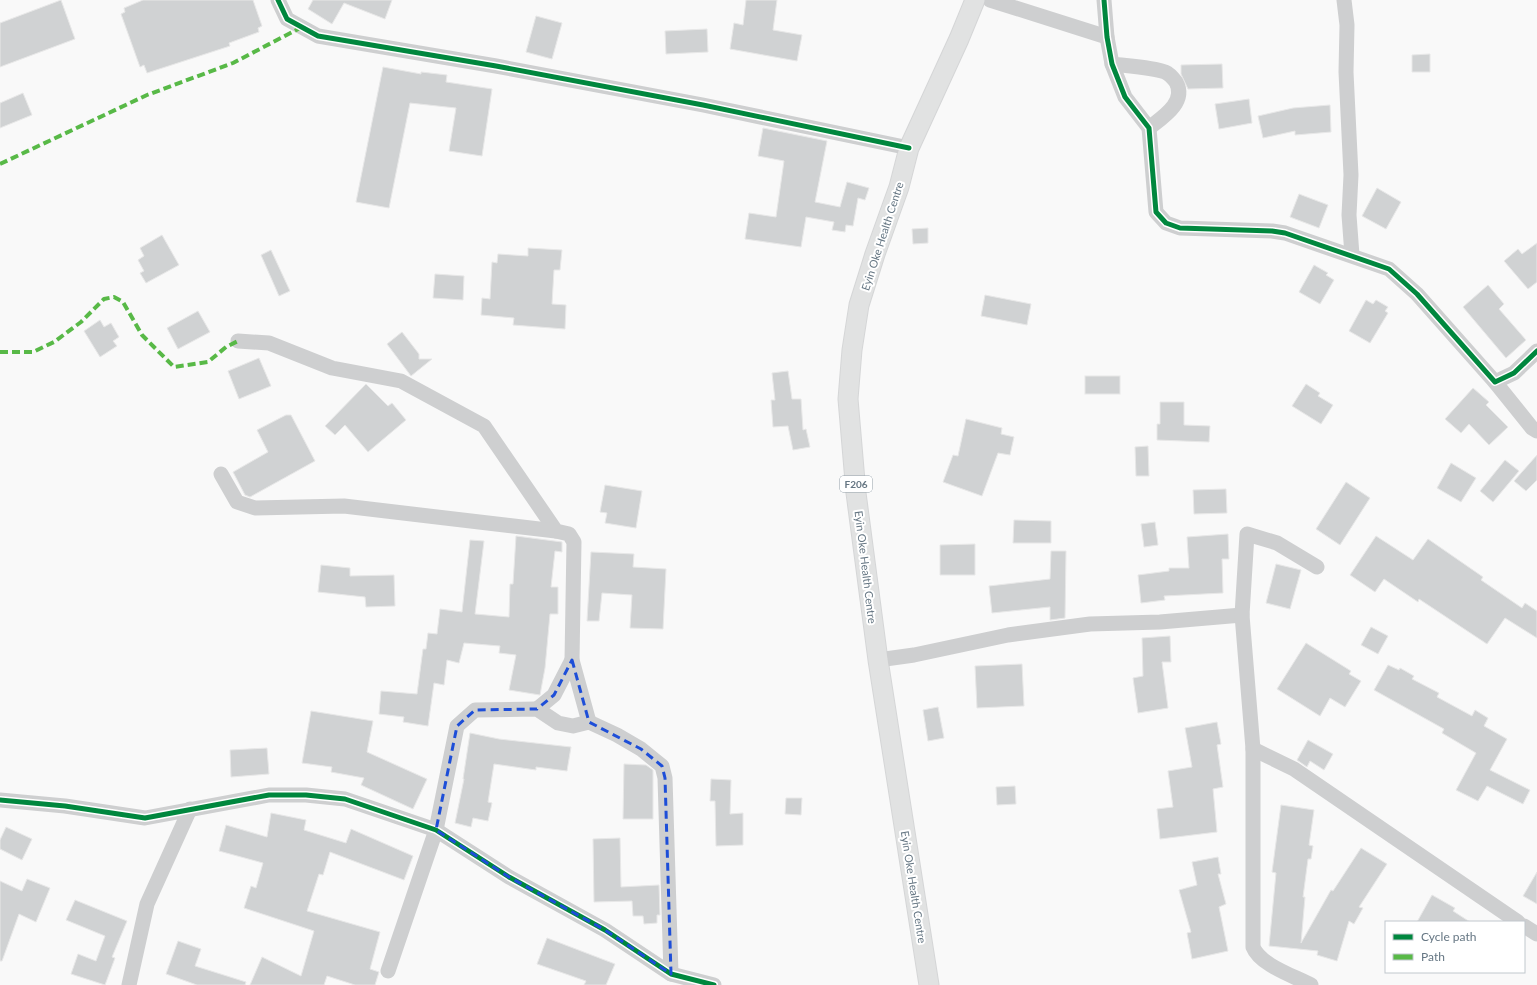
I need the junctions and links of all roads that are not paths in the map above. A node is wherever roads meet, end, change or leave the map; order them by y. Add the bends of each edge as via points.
1 (278, 0) edge
2 (975, 0) edge
3 (990, 0) edge
4 (1104, 0) edge
5 (1344, 0) edge
6 (1107, 37) junction
7 (1112, 64) junction
8 (1149, 128) junction
9 (909, 148) junction
10 (1352, 255) junction
11 (238, 341) dead end
12 (1537, 351) edge
13 (1495, 382) junction
14 (1537, 431) edge
15 (221, 474) dead end
16 (556, 531) junction
17 (1317, 567) dead end
18 (1242, 615) junction
19 (572, 660) junction
20 (878, 660) junction
21 (536, 709) junction
22 (590, 722) junction
23 (1253, 749) junction
24 (0, 800) edge
25 (190, 809) junction
26 (436, 830) junction
27 (1517, 921) edge
28 (1525, 927) edge
29 (1537, 934) edge
30 (388, 971) dead end
31 (671, 974) junction
32 (705, 984) edge
33 (129, 985) edge
34 (929, 985) edge
35 (1311, 985) edge

1 - 9 street via 287,19 318,36 703,105
2 - 9 main road, Eyin Oke Health Centre / F206
3 - 6 street
4 - 6 street
5 - 10 street via 1347,25 1346,72 1351,175 1349,215
6 - 7 street
7 - 8 street via 1125,97
7 - 8 street via 1164,72 1173,77 1179,88 1178,102
8 - 10 street via 1156,212 1166,223 1180,228 1272,231
9 - 20 main road, Eyin Oke Health Centre / F206 via 899,187 874,254 859,305 848,399 856,493
10 - 13 street via 1388,269 1403,281
11 - 16 street via 269,343 332,368 401,381 484,426
12 - 13 street via 1514,373
13 - 14 street
15 - 16 street via 237,502 255,508 344,506
16 - 19 street via 568,534 574,542
17 - 18 street via 1277,543 1247,534
18 - 20 street via 1083,625 1008,635
18 - 23 street
19 - 21 street via 554,695
19 - 22 street
20 - 34 main road, Eyin Oke Health Centre / F206
21 - 22 street via 558,723 573,726
21 - 26 street via 475,710 457,726
22 - 31 street via 641,749 662,766 665,778
23 - 27 street via 1294,769
23 - 35 street via 1253,948 1265,961
24 - 25 street via 65,806 145,818
25 - 26 street via 269,795 306,795 345,799
25 - 33 street via 147,904
26 - 30 street
26 - 31 street via 509,877 605,930
28 - 29 street
31 - 32 street

